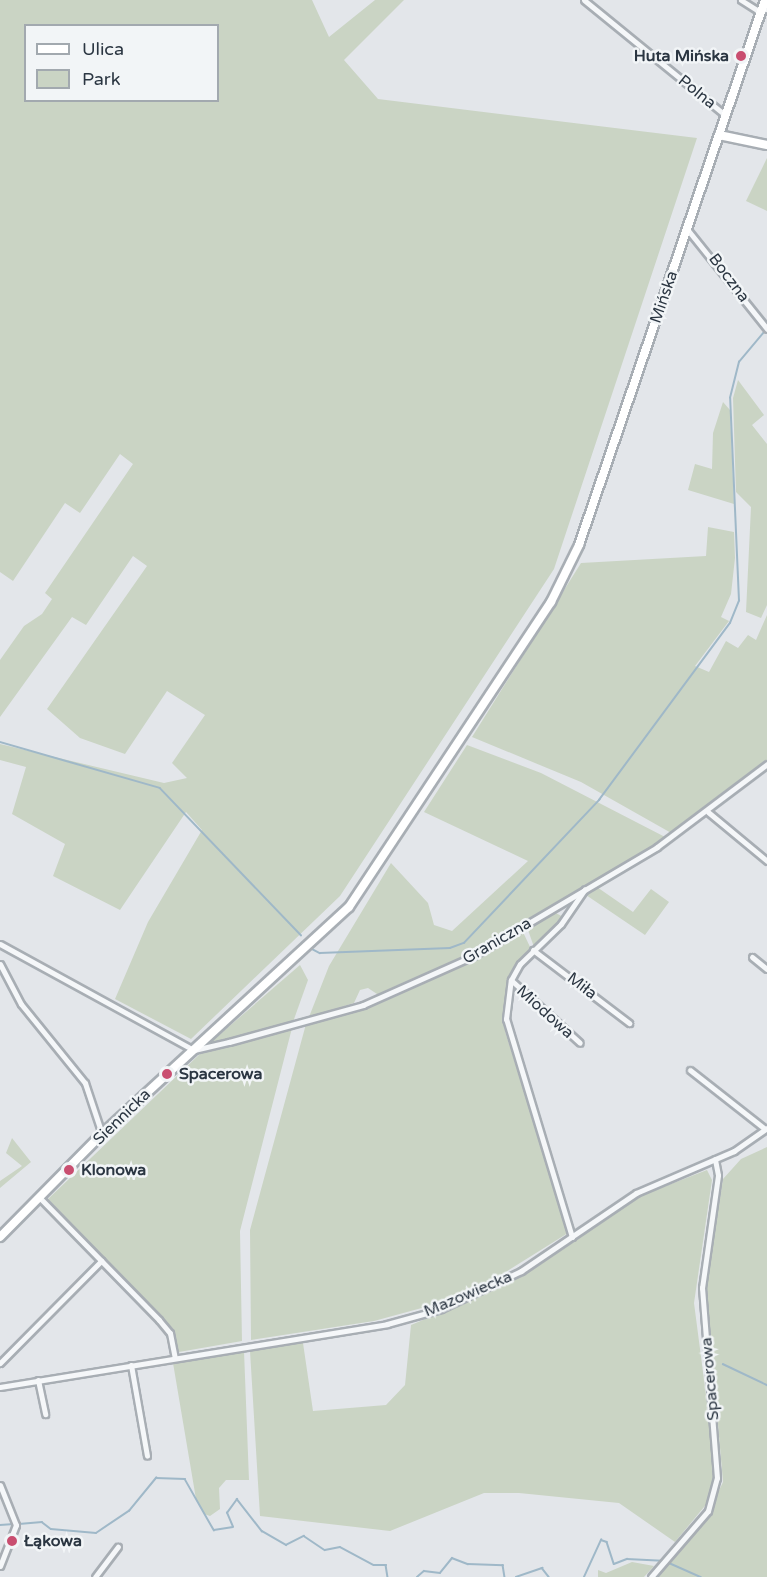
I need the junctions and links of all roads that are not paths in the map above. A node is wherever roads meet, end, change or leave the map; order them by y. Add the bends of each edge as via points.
1 (584, 0) edge
2 (741, 0) edge
3 (765, 0) edge
4 (764, 9) edge
5 (726, 116) junction
6 (720, 135) junction
7 (767, 145) edge
8 (687, 229) junction
9 (767, 329) edge
10 (767, 764) edge
11 (708, 812) junction
12 (767, 861) edge
13 (585, 888) junction
14 (0, 944) edge
15 (533, 950) junction
16 (752, 957) dead end
17 (0, 964) edge
18 (767, 969) edge
19 (511, 980) junction
20 (629, 1023) dead end
21 (579, 1043) dead end
22 (194, 1050) junction
23 (690, 1070) dead end
24 (766, 1128) edge
25 (102, 1134) junction
26 (715, 1159) junction
27 (39, 1197) junction
28 (0, 1237) edge
29 (572, 1237) junction
30 (100, 1261) junction
31 (175, 1358) junction
32 (0, 1363) edge
33 (131, 1365) junction
34 (38, 1380) junction
35 (0, 1387) edge
36 (45, 1414) dead end
37 (147, 1456) dead end
38 (0, 1485) edge
39 (118, 1547) dead end
40 (0, 1566) edge
41 (95, 1577) edge
42 (651, 1577) edge

1 - 5 street, Polna
2 - 4 street
3 - 4 main road, Mińska
4 - 5 main road, Mińska
5 - 6 main road, Mińska
6 - 7 main road
6 - 8 main road, Mińska
8 - 9 street, Boczna
8 - 22 main road, Mińska via 576,554 557,592 355,899
10 - 11 street, Graniczna
11 - 12 street
11 - 13 street, Graniczna
13 - 15 street via 561,924
13 - 22 street, Graniczna via 473,956 369,1002
14 - 22 street
15 - 19 street
15 - 20 street, Miła
16 - 18 street
17 - 25 street via 21,1004 87,1086 96,1127
19 - 21 street, Miodowa
19 - 29 street via 506,1029
22 - 25 main road, Siennicka
23 - 24 street
24 - 26 street, Mazowiecka
25 - 27 main road, Siennicka
26 - 29 street, Mazowiecka via 636,1193
26 - 42 street, Spacerowa via 718,1175 702,1288 717,1478 708,1511
27 - 28 main road, Siennicka
27 - 30 street
29 - 31 street, Mazowiecka via 506,1280 441,1309 387,1324
30 - 31 street via 170,1333
30 - 32 street
31 - 33 street, Mazowiecka
33 - 34 street, Mazowiecka
33 - 37 street
34 - 35 street, Mazowiecka
34 - 36 street
38 - 40 street via 15,1516 16,1529
39 - 41 street

